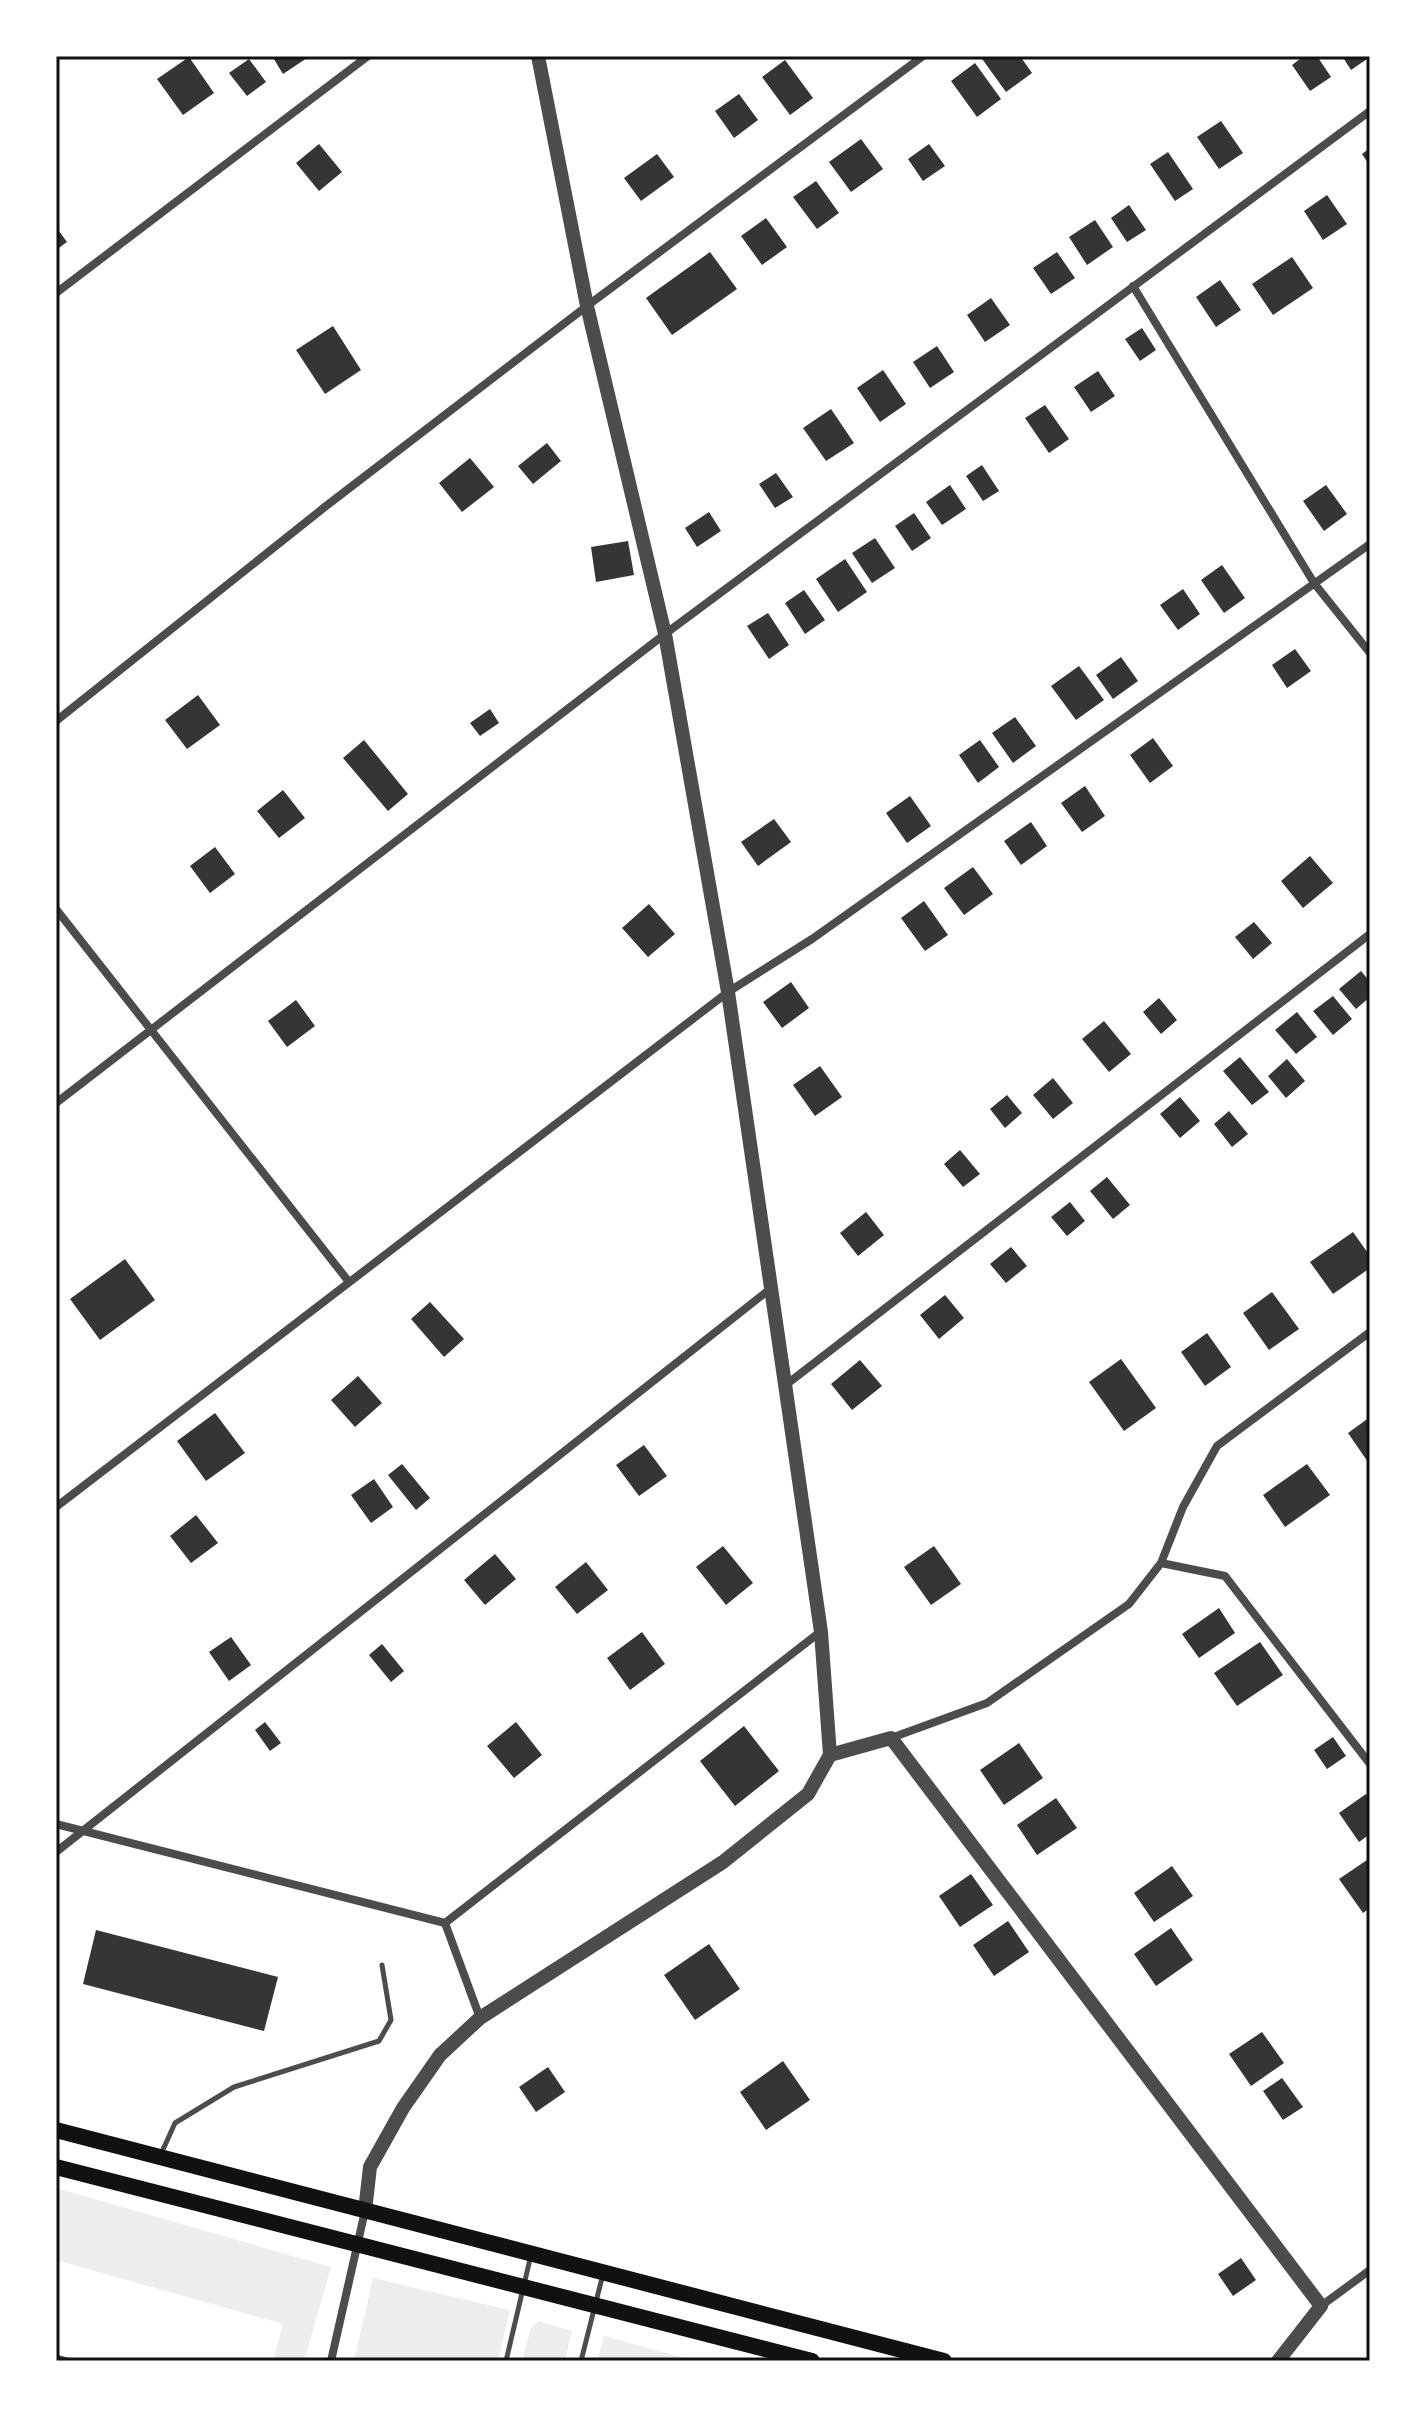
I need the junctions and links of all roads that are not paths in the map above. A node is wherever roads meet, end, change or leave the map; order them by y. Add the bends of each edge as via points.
1 (368, 56) edge
2 (538, 56) edge
3 (923, 56) edge
4 (1370, 111) edge
5 (1133, 286) junction
6 (56, 293) edge
7 (587, 306) junction
8 (1370, 544) edge
9 (1314, 583) junction
10 (665, 634) junction
11 (1370, 653) edge
12 (56, 721) edge
13 (56, 909) edge
14 (1370, 934) edge
15 (728, 992) junction
16 (151, 1030) junction
17 (56, 1103) edge
18 (349, 1282) junction
19 (771, 1289) junction
20 (1370, 1332) edge
21 (787, 1384) junction
22 (56, 1507) edge
23 (1161, 1563) junction
24 (821, 1632) junction
25 (891, 1738) junction
26 (830, 1755) junction
27 (1370, 1764) edge
28 (56, 1824) edge
29 (83, 1831) junction
30 (56, 1852) edge
31 (445, 1923) junction
32 (382, 1965) dead end
33 (480, 2018) junction
34 (56, 2130) edge
35 (160, 2157) junction
36 (56, 2167) edge
37 (365, 2211) junction
38 (359, 2245) junction
39 (531, 2254) junction
40 (1370, 2270) edge
41 (604, 2273) junction
42 (524, 2287) junction
43 (596, 2305) junction
44 (1321, 2306) junction
45 (56, 2357) edge
46 (70, 2361) edge
47 (331, 2361) edge
48 (506, 2361) edge
49 (581, 2361) edge
50 (812, 2361) edge
51 (944, 2361) edge
52 (1278, 2361) edge

1 - 6 street
2 - 7 street
3 - 7 street
4 - 5 street
5 - 9 street
5 - 10 street
7 - 10 street
7 - 12 street
8 - 9 street
9 - 11 street
9 - 15 street via 812,939
10 - 15 street
10 - 16 street
13 - 16 street
14 - 21 street
15 - 18 street
15 - 19 street
16 - 17 street
16 - 18 street
18 - 22 street
19 - 21 street
19 - 29 street
20 - 23 street via 1217,1446 1183,1507
21 - 24 street
23 - 25 street via 1129,1604 987,1703
23 - 27 street via 1225,1576
24 - 26 street
24 - 31 street
25 - 26 street
25 - 44 street
26 - 33 street via 808,1794 723,1862
28 - 29 street
29 - 30 street
29 - 31 street
31 - 33 street
32 - 35 lane via 391,2020 379,2041 234,2087 175,2123
33 - 37 street via 440,2055 403,2108 370,2167
34 - 35 main road
35 - 37 main road
36 - 38 main road
37 - 38 street
37 - 39 main road
38 - 42 main road
38 - 47 street
39 - 41 main road
39 - 42 lane
40 - 44 street
41 - 43 lane
41 - 51 main road
42 - 43 main road
42 - 48 lane
43 - 49 lane
43 - 50 main road
44 - 52 street
45 - 46 lane

